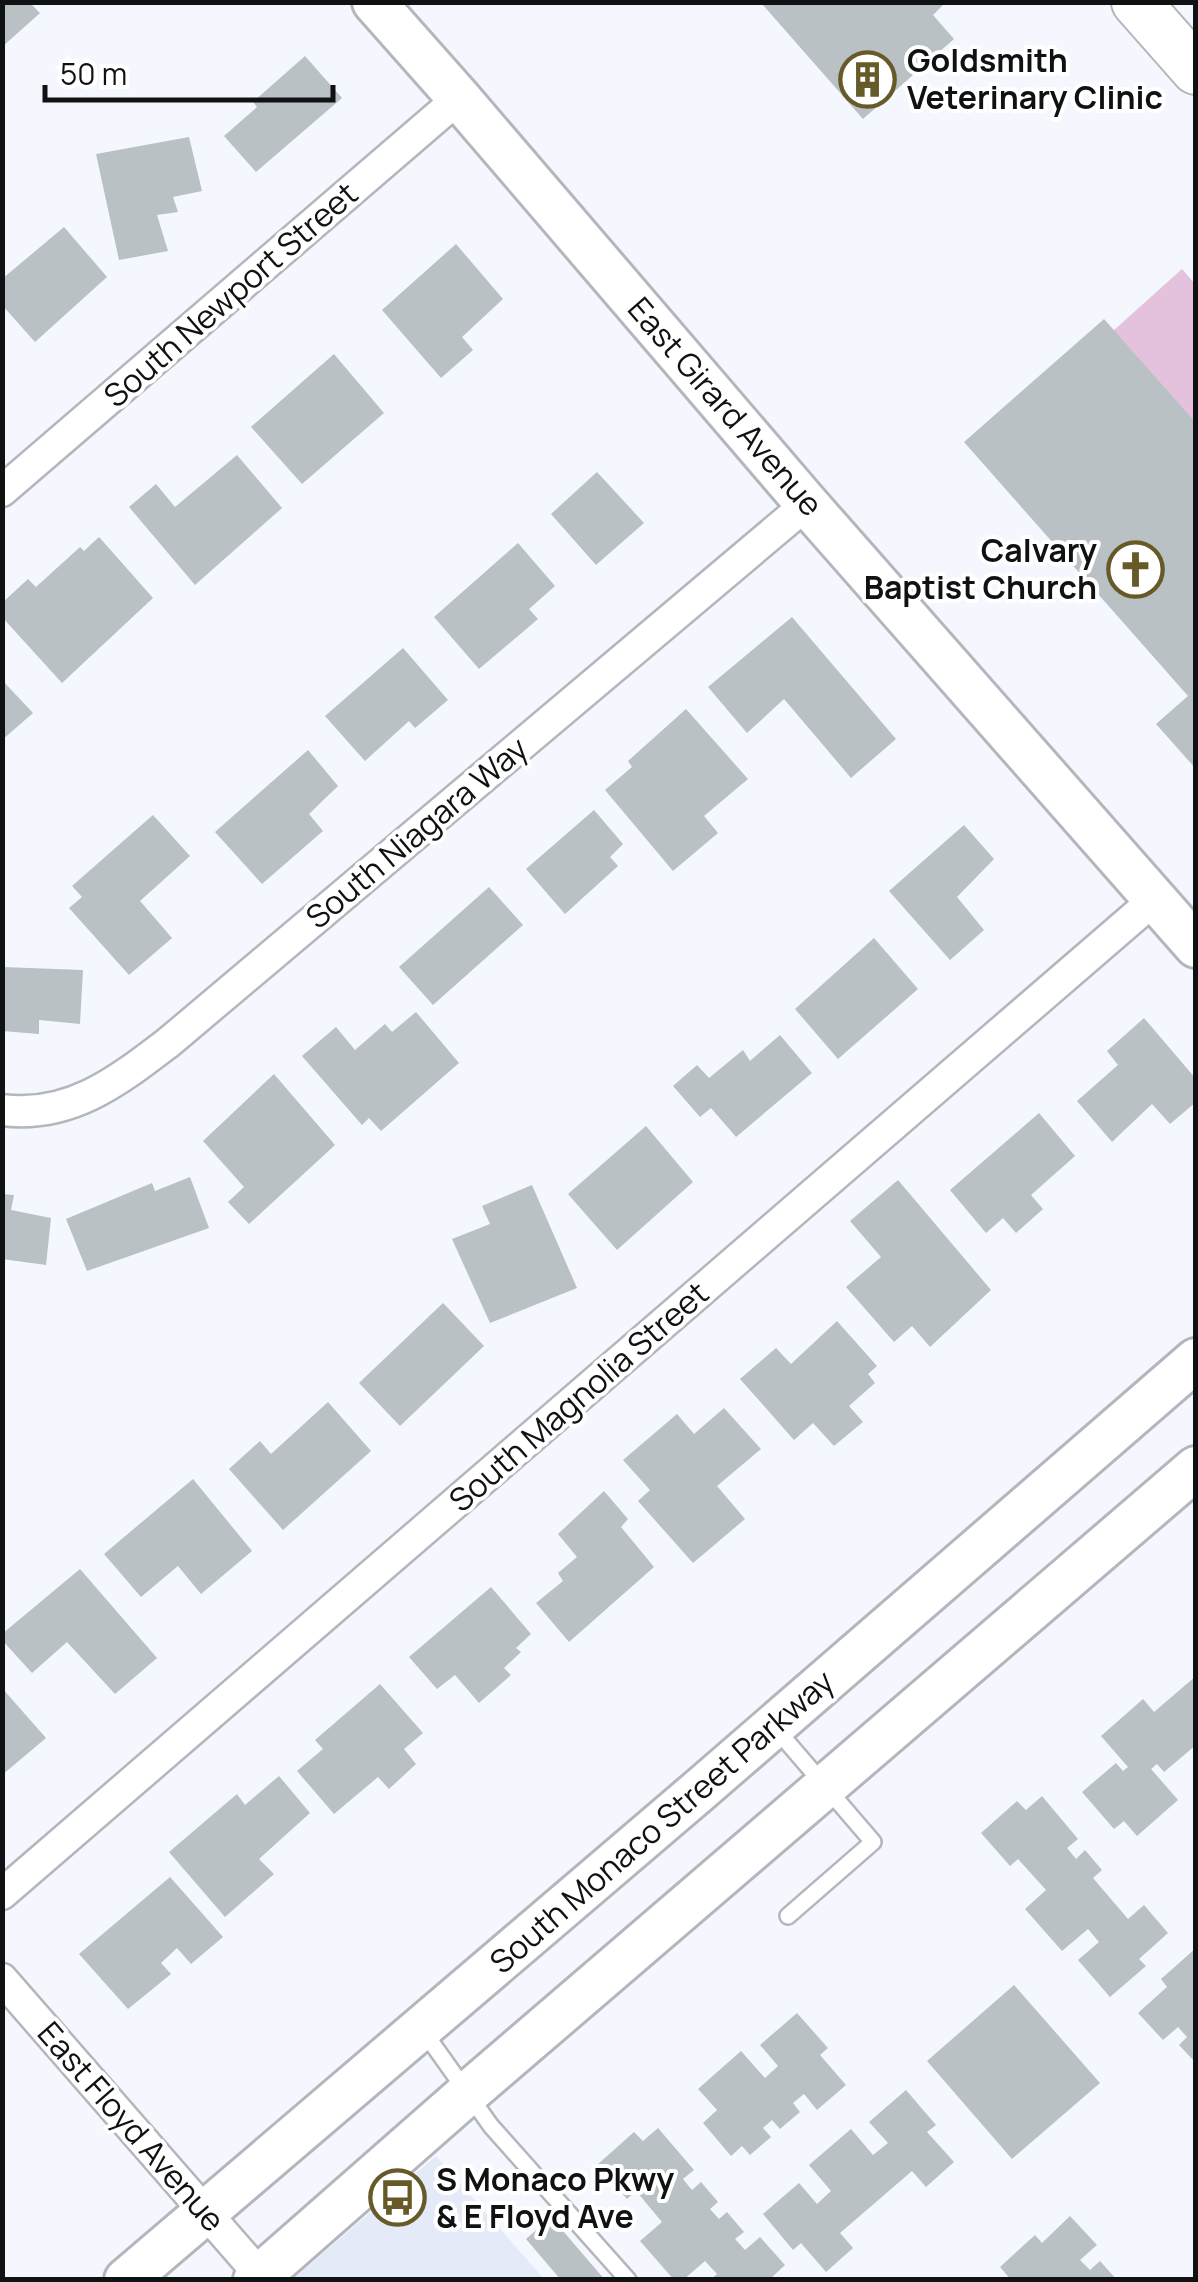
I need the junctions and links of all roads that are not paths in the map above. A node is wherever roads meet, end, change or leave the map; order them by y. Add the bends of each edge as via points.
1 (374, 2) edge
2 (1136, 2) edge
3 (1196, 70) edge
4 (459, 98) junction
5 (2, 491) edge
6 (807, 504) junction
7 (1154, 899) junction
8 (1196, 946) edge
9 (2, 1110) edge
10 (1196, 1360) edge
11 (1196, 1468) edge
12 (774, 1726) junction
13 (826, 1787) junction
14 (2, 1894) edge
15 (788, 1916) dead end
16 (2, 1980) edge
17 (422, 2028) junction
18 (468, 2092) junction
19 (205, 2211) junction
20 (258, 2277) edge
21 (126, 2280) edge
22 (628, 2280) edge

1 - 4 main road, East Girard Avenue
2 - 3 main road
4 - 5 street, South Newport Street
4 - 6 main road, East Girard Avenue
6 - 7 main road, East Girard Avenue
6 - 9 street, South Niagara Way via 131,1072 72,1104
7 - 8 main road, East Girard Avenue
7 - 14 street, South Magnolia Street
10 - 12 main road, South Monaco Street Parkway
11 - 13 main road
12 - 13 lane
12 - 17 main road, South Monaco Street Parkway
13 - 15 lane via 874,1842
13 - 18 main road
16 - 19 street, East Floyd Avenue
17 - 18 lane
17 - 19 main road, South Monaco Street Parkway
18 - 20 main road
18 - 22 lane
19 - 20 street, East Floyd Avenue
19 - 21 main road, South Monaco Street Parkway

